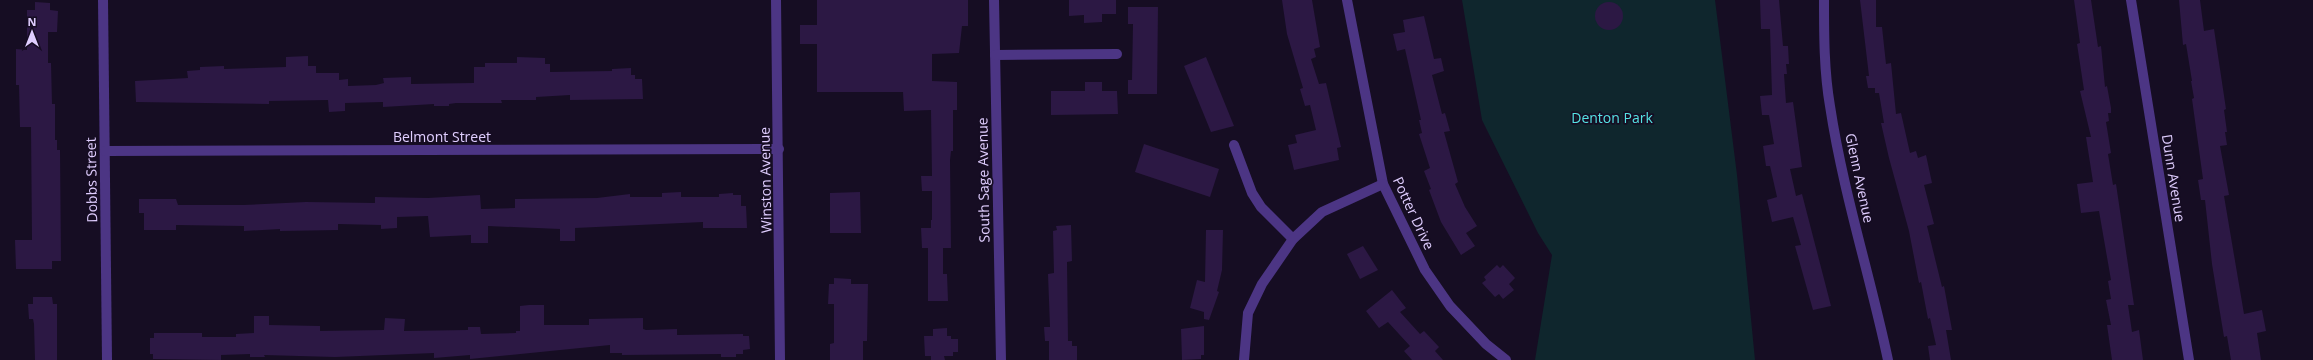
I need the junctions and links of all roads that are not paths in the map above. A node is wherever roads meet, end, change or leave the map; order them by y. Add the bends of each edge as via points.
1 (104, 0) edge
2 (776, 0) edge
3 (994, 0) edge
4 (1347, 0) edge
5 (1824, 0) edge
6 (2131, 0) edge
7 (1117, 54) dead end
8 (995, 55) junction
9 (1234, 145) dead end
10 (779, 149) junction
11 (105, 152) junction
12 (1383, 184) junction
13 (1294, 239) junction
14 (107, 360) edge
15 (780, 360) edge
16 (1001, 360) edge
17 (1244, 360) edge
18 (1506, 360) edge
19 (1888, 360) edge
20 (2189, 360) edge

1 - 11 street, Dobbs Street
2 - 10 street, Winston Avenue
3 - 8 street, South Sage Avenue
4 - 12 street, Potter Drive
5 - 19 street, Glenn Avenue via 1825,64 1830,106 1847,193
6 - 20 street, Dunn Avenue
7 - 8 street
8 - 16 street, South Sage Avenue
9 - 13 street via 1255,198
10 - 11 street, Belmont Street
10 - 15 street, Winston Avenue
11 - 14 street, Dobbs Street
12 - 13 street via 1322,212
12 - 18 street, Potter Drive via 1425,270 1450,306 1486,344
13 - 17 street via 1262,284 1248,313

